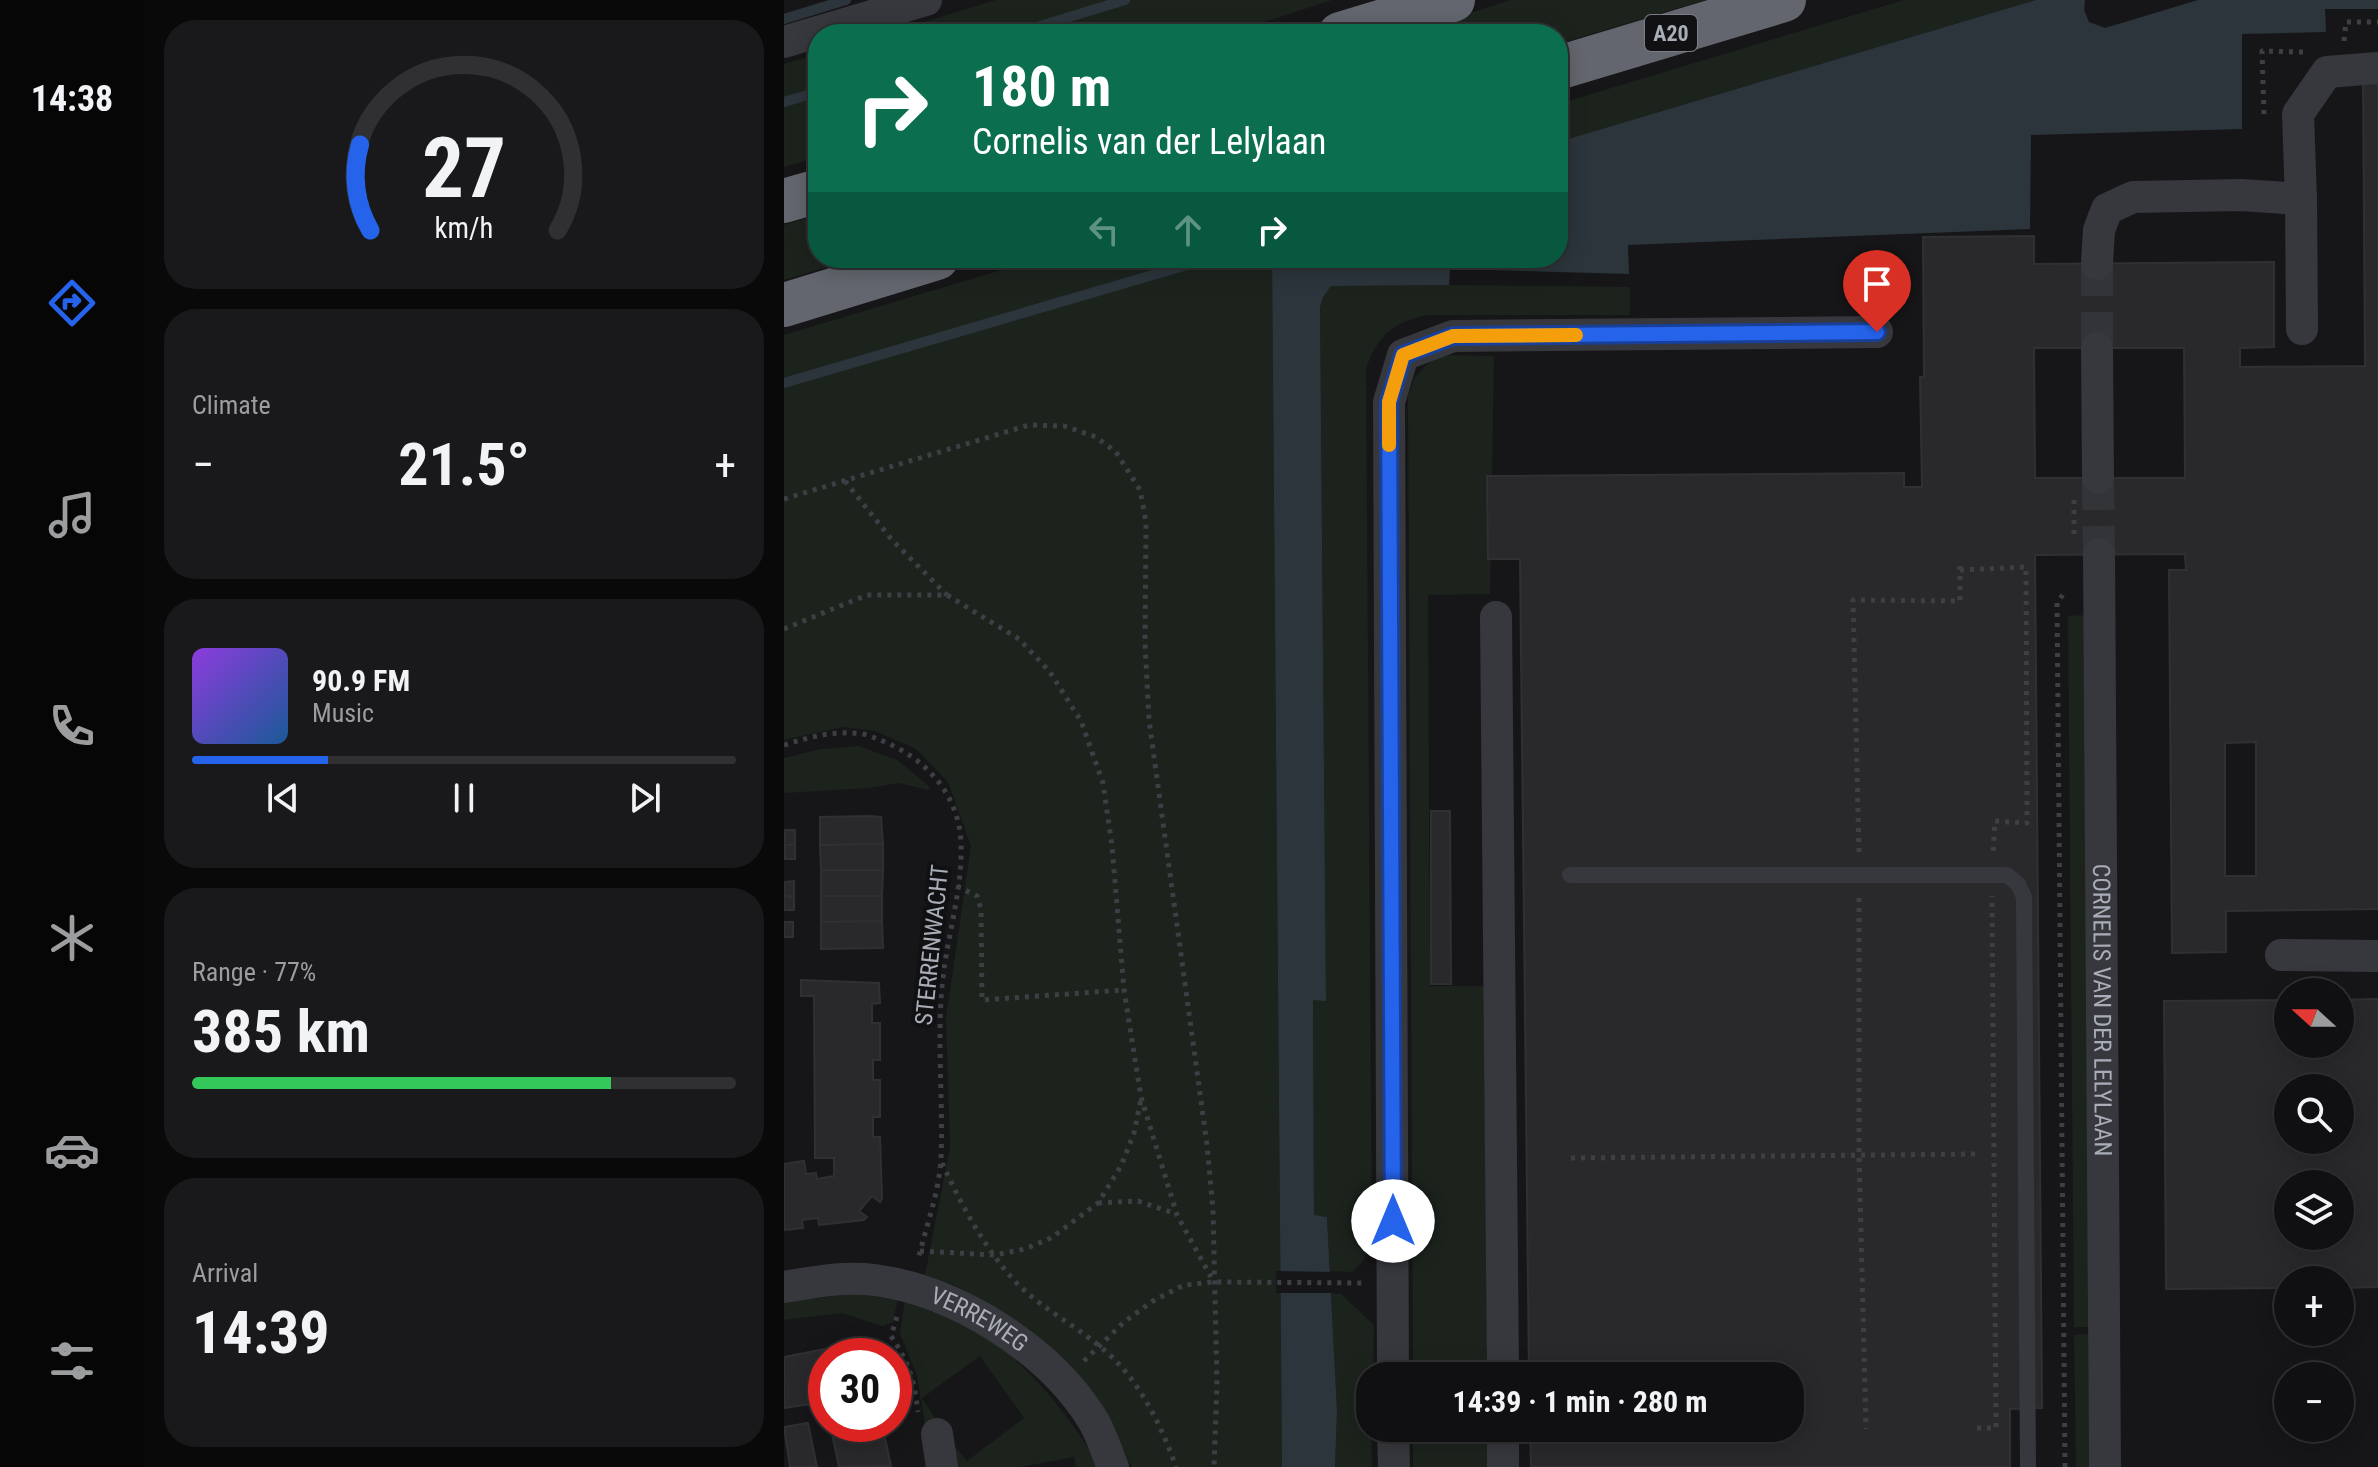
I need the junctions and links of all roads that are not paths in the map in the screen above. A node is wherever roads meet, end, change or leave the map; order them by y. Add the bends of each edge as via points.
1 (926, 0) edge
2 (1453, 0) edge
3 (1784, 0) edge
4 (845, 24) edge
5 (1373, 24) edge
6 (808, 35) edge
7 (784, 42) edge
8 (1568, 65) edge
9 (2378, 68) edge
10 (808, 194) edge
11 (2301, 199) junction
12 (784, 201) edge
13 (2097, 264) tunnel mouth
14 (904, 268) edge
15 (784, 305) edge
16 (2302, 329) dead end
17 (1877, 332) dead end
18 (2097, 348) tunnel mouth
19 (2086, 482) tunnel mouth
20 (2086, 551) tunnel mouth
21 (1496, 617) dead end
22 (1570, 875) dead end
23 (2281, 955) dead end
24 (2378, 956) edge
25 (784, 1287) edge
26 (1393, 1362) edge
27 (1503, 1362) edge
28 (937, 1434) road end
29 (1393, 1442) edge
30 (1503, 1442) edge
31 (942, 1467) edge
32 (1113, 1467) edge
33 (1394, 1467) edge
34 (1503, 1467) edge
35 (2028, 1467) edge
36 (2105, 1467) edge

1 - 4 street
2 - 5 highway
3 - 8 highway, A20
6 - 7 street
9 - 11 street via 2327,72 2298,114
10 - 12 highway
11 - 13 street via 2133,197 2107,209 2099,230
11 - 16 street
14 - 15 highway
17 - 26 street via 1453,336 1403,355 1389,402
18 - 19 street
20 - 36 street, CORNELIS VAN DER LELYLAAN
21 - 27 street
22 - 35 lane via 2007,875 2018,884 2024,897
23 - 24 street
25 - 32 street, VERREWEG via 831,1279 872,1280 911,1286 972,1313 1026,1346 1063,1381 1092,1418
28 - 31 street
29 - 33 street
30 - 34 street

